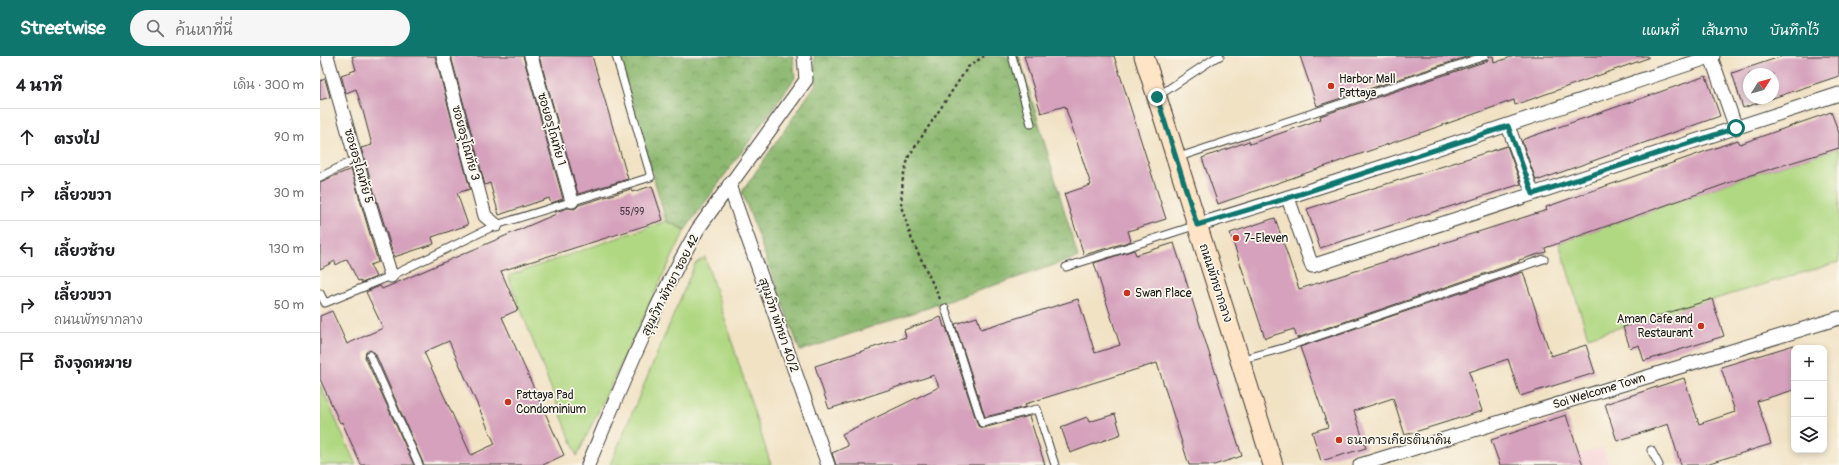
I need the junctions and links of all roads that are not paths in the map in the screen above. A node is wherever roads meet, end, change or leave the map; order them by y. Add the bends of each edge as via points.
1 (328, 56) edge
2 (443, 56) edge
3 (531, 56) edge
4 (616, 56) edge
5 (804, 56) edge
6 (1012, 56) edge
7 (1144, 56) edge
8 (1220, 56) edge
9 (1485, 56) edge
10 (1712, 56) edge
11 (1839, 94) edge
12 (1157, 97) junction
13 (1031, 124) dead end
14 (1508, 126) junction
15 (1736, 128) junction
16 (1176, 158) junction
17 (356, 159) junction
18 (320, 176) edge
19 (730, 185) junction
20 (1533, 194) junction
21 (1288, 198) junction
22 (572, 201) junction
23 (496, 225) junction
24 (1197, 225) junction
25 (1544, 260) dead end
26 (1066, 268) dead end
27 (391, 276) junction
28 (320, 293) edge
29 (945, 308) road end
30 (1839, 318) edge
31 (370, 354) dead end
32 (1240, 360) junction
33 (1651, 450) dead end
34 (419, 465) edge
35 (588, 465) edge
36 (828, 465) edge
37 (1055, 465) edge
38 (1272, 465) edge
39 (1360, 465) edge
40 (1659, 465) edge

1 - 17 street, ซอยอรุโณทัย 5
2 - 23 street, ซอยอรุโณทัย 3 via 486,216
3 - 22 street, ซอยอรุโณทัย 1
4 - 22 lane via 651,177
5 - 19 street, สุขุมวิท พัทยา ซอย 42 via 806,80
6 - 13 lane
7 - 12 main road, ถนนพัทยากลาง
8 - 12 lane
9 - 16 lane
10 - 14 street
10 - 15 street
11 - 15 street
12 - 16 main road, ถนนพัทยากลาง
14 - 20 street
14 - 21 street
15 - 20 street
16 - 24 main road, ถนนพัทยากลาง
17 - 18 lane
17 - 27 street, ซอยอรุโณทัย 5
19 - 35 street, สุขุมวิท พัทยา ซอย 42 via 684,253 629,368
19 - 36 street, สุขุมวิท พัทยา 40/2
20 - 21 street via 1312,266
21 - 24 street
22 - 23 lane
23 - 27 lane
24 - 26 lane
24 - 32 main road, ถนนพัทยากลาง
25 - 32 lane via 1283,348
27 - 28 lane via 325,303
29 - 37 lane via 982,423 1037,409
30 - 39 street, Soi Welcome Town
31 - 34 lane
32 - 38 main road, ถนนพัทยากลาง
33 - 40 lane

